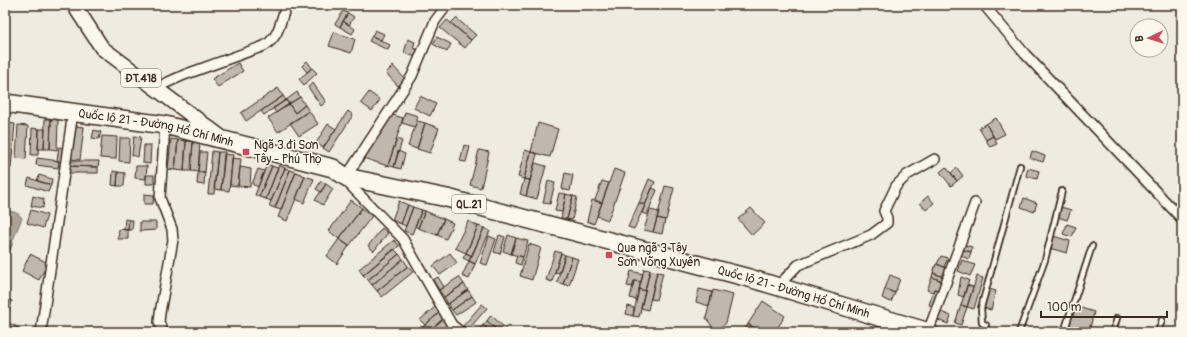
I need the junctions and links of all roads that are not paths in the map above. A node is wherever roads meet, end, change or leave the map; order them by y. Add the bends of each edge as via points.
1 (74, 5) edge
2 (287, 5) edge
3 (447, 5) edge
4 (984, 5) edge
5 (155, 88) junction
6 (5, 103) edge
7 (73, 112) junction
8 (165, 125) junction
9 (223, 139) junction
10 (935, 159) dead end
11 (1020, 166) dead end
12 (340, 172) junction
13 (1062, 191) dead end
14 (975, 204) dead end
15 (1182, 219) edge
16 (1092, 246) dead end
17 (777, 287) junction
18 (1117, 318) dead end
19 (1162, 320) dead end
20 (162, 329) dead end
21 (924, 331) edge
22 (41, 332) edge
23 (461, 332) edge
24 (985, 332) edge
25 (1019, 332) edge
26 (1064, 332) edge
27 (1113, 332) edge
28 (1158, 332) edge

1 - 5 main road, ĐT.418 via 102,48
2 - 5 street via 280,28 270,43
3 - 12 street via 435,21 412,76
4 - 15 street via 1025,54
5 - 9 main road, ĐT.418
6 - 7 highway, Quốc lộ 21 - Đường Hồ Chí Minh / QL.21
7 - 8 highway, Quốc lộ 21 - Đường Hồ Chí Minh / QL.21
7 - 22 street
8 - 9 highway, Quốc lộ 21 - Đường Hồ Chí Minh / QL.21
8 - 20 street via 160,198 172,229 173,240 160,313 159,322
9 - 12 highway, Quốc lộ 21 - Đường Hồ Chí Minh / QL.21
10 - 17 street via 907,175 896,186 884,211 887,223 871,235 798,265
11 - 24 lane via 981,308 982,323 986,325
12 - 17 highway, Quốc lộ 21 - Đường Hồ Chí Minh / QL.21 via 447,198
12 - 23 street via 403,239 452,325
13 - 25 lane via 1045,260
14 - 21 street
16 - 26 lane
17 - 21 highway, Quốc lộ 21 - Đường Hồ Chí Minh / QL.21
18 - 27 lane
19 - 28 lane

